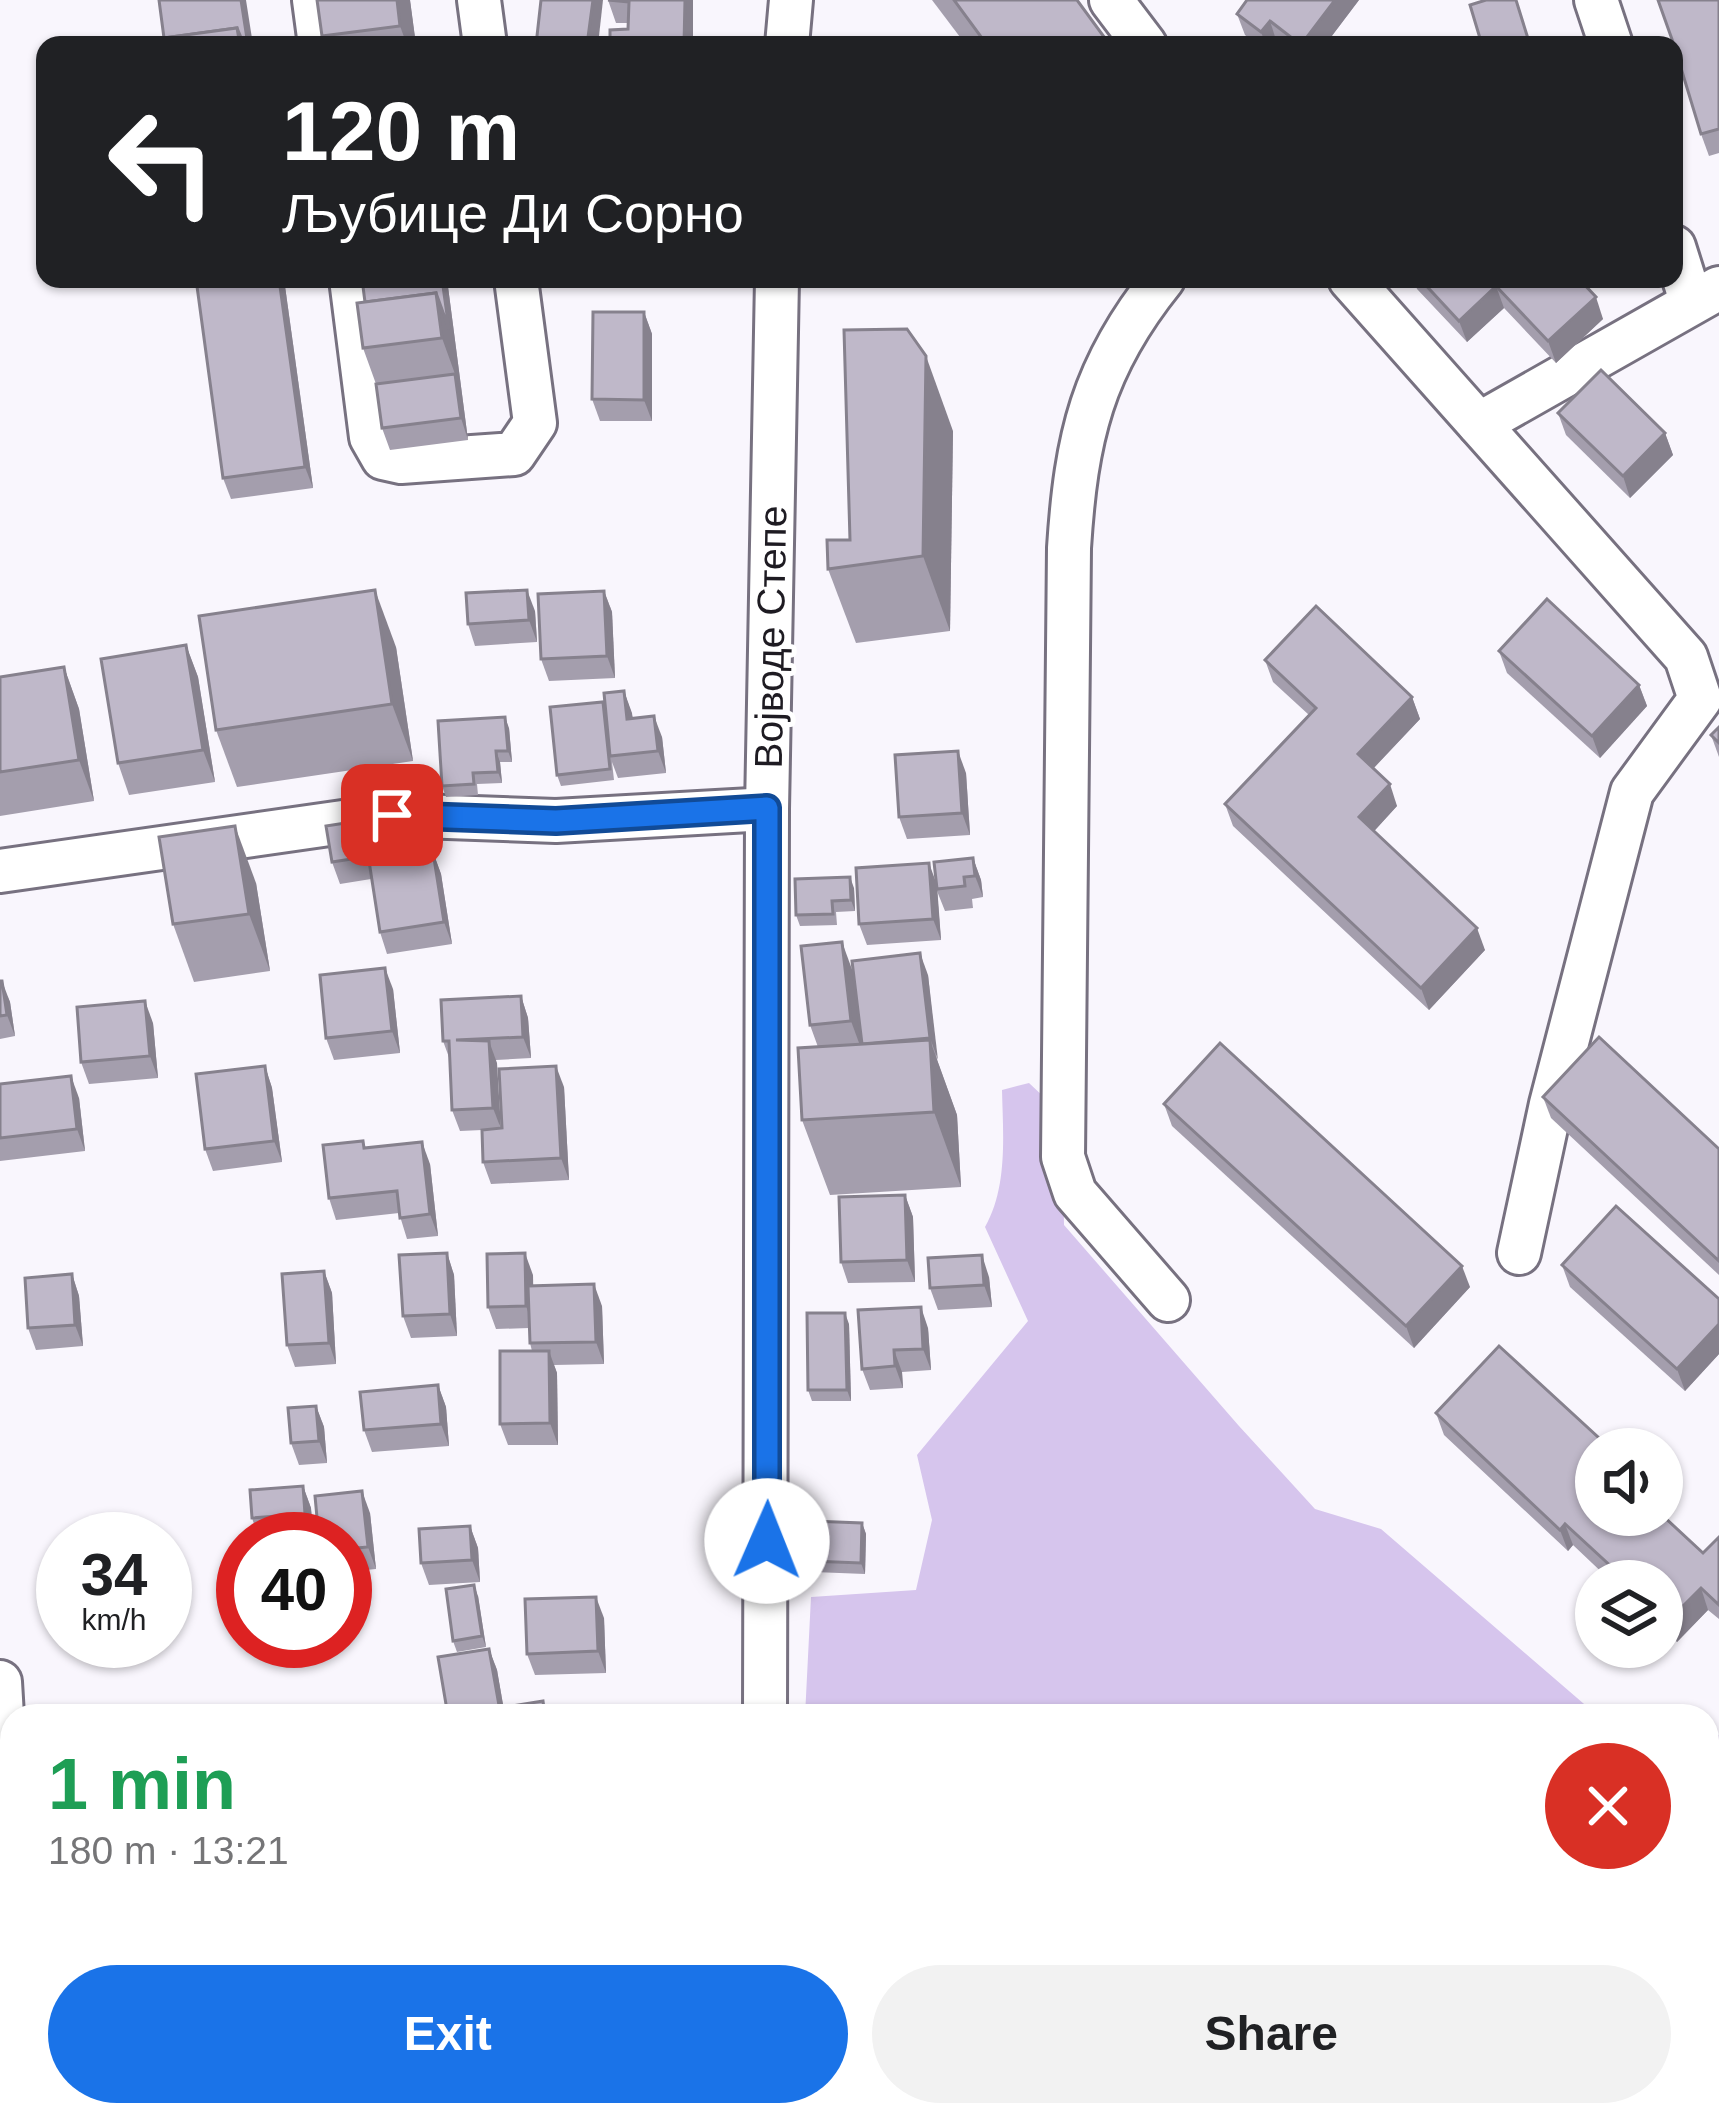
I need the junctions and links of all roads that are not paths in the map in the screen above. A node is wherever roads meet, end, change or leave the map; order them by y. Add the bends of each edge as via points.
1 (314, 0) edge
2 (479, 0) edge
3 (791, 0) edge
4 (1111, 0) edge
5 (1596, 0) edge
6 (319, 36) edge
7 (484, 36) edge
8 (789, 36) edge
9 (1138, 36) edge
10 (1607, 36) edge
11 (1683, 261) edge
12 (352, 288) edge
13 (517, 288) edge
14 (777, 288) edge
15 (1156, 288) edge
16 (1358, 288) edge
17 (1705, 294) edge
18 (1479, 424) junction
19 (767, 808) junction
20 (0, 871) edge
21 (1519, 1253) dead end
22 (1168, 1300) dead end
23 (765, 1704) edge

1 - 6 street
2 - 7 street
3 - 8 street
4 - 9 street
5 - 10 street
11 - 17 street
12 - 13 street via 371,437 383,458 401,462 514,454 526,443 536,423
14 - 19 street, Војводе Степе
15 - 22 street via 1109,361 1075,458 1063,1157 1075,1193
16 - 18 street
17 - 18 street
18 - 21 street via 1686,657 1700,699 1632,792
19 - 20 street via 542,821 392,815
19 - 23 street, Војводе Степе

